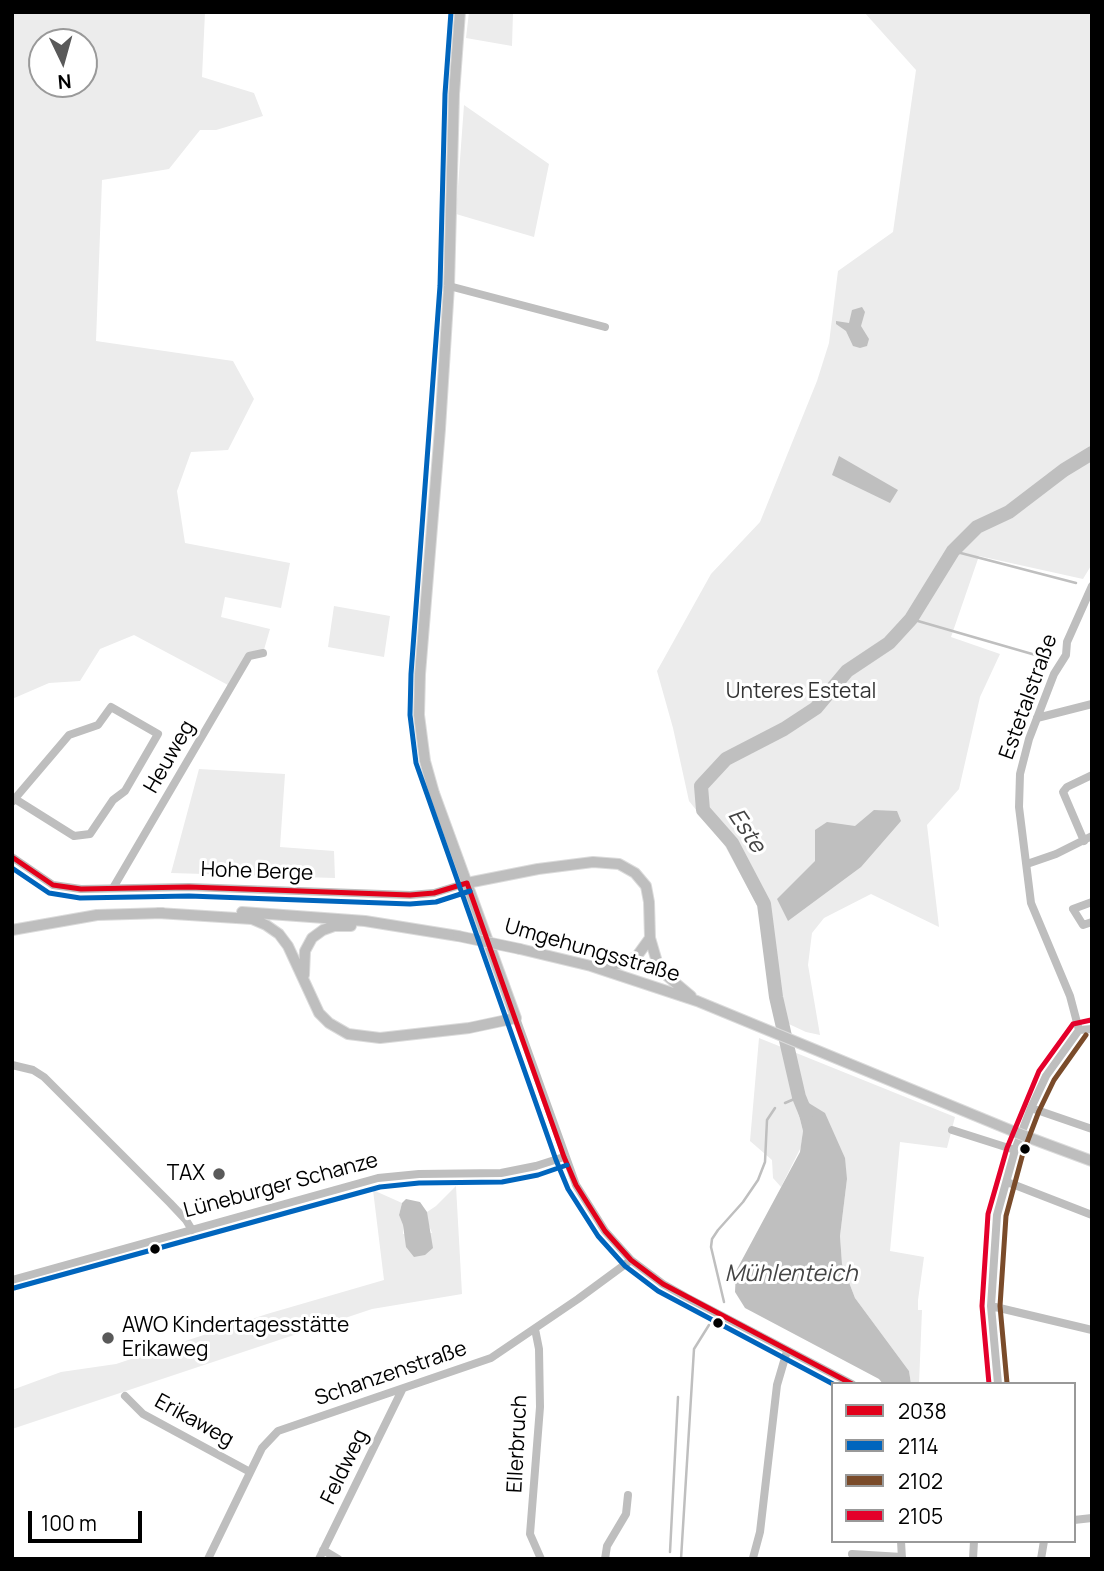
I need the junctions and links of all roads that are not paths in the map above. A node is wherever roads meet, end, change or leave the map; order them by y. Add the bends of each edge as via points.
1 (460, 12) edge
2 (449, 286) junction
3 (606, 327) dead end
4 (1092, 586) edge
5 (263, 653) dead end
6 (1092, 704) edge
7 (1037, 718) junction
8 (1092, 775) edge
9 (14, 800) edge
10 (1088, 838) edge
11 (12, 857) edge
12 (1027, 864) junction
13 (467, 883) junction
14 (113, 888) junction
15 (1092, 902) edge
16 (158, 913) junction
17 (1092, 922) edge
18 (415, 929) junction
19 (12, 930) edge
20 (650, 937) junction
21 (591, 966) junction
22 (304, 978) junction
23 (697, 1001) junction
24 (516, 1018) junction
25 (1092, 1029) edge
26 (1079, 1030) junction
27 (12, 1065) edge
28 (1031, 1108) junction
29 (1092, 1129) edge
30 (952, 1130) dead end
31 (1015, 1150) junction
32 (565, 1157) junction
33 (1092, 1161) edge
34 (1007, 1182) junction
35 (1092, 1215) edge
36 (192, 1230) junction
37 (631, 1259) junction
38 (12, 1280) edge
39 (991, 1306) junction
40 (535, 1329) junction
41 (1092, 1330) edge
42 (788, 1351) junction
43 (848, 1382) edge
44 (998, 1382) edge
45 (402, 1390) junction
46 (125, 1396) dead end
47 (250, 1472) junction
48 (628, 1495) dead end
49 (852, 1554) dead end
50 (321, 1555) edge
51 (753, 1558) edge
52 (902, 1558) edge
53 (208, 1559) edge
54 (338, 1559) edge
55 (541, 1559) edge
56 (605, 1559) edge

1 - 2 main road
2 - 3 street
2 - 13 main road via 419,715 428,771
4 - 7 street, Estetalstraße
5 - 14 street, Heuweg via 250,656
6 - 7 street
7 - 12 street, Estetalstraße via 1020,774 1019,807
8 - 10 street via 1063,792
9 - 9 street via 69,735 98,724 111,707 158,734 125,791 113,800 90,834 74,836
10 - 12 street
11 - 14 street, Hohe Berge via 53,885
12 - 26 street, Estetalstraße via 1031,903 1070,996
13 - 14 street, Hohe Berge via 410,895
13 - 20 main road via 593,862 619,864 646,886
13 - 24 main road
15 - 17 street via 1073,909 1083,925
16 - 18 main road, Umgehungsstraße via 283,913
16 - 19 main road, Umgehungsstraße via 97,915
16 - 22 main road via 252,919 266,925 285,942
18 - 21 main road, Umgehungsstraße, bridge
18 - 22 main road via 334,926 323,930 305,951
20 - 21 main road via 637,956 624,963
20 - 23 main road via 666,975
21 - 23 main road, Umgehungsstraße
22 - 24 main road via 328,1023 360,1037 432,1033
23 - 33 main road, Umgehungsstraße, bridge
24 - 32 street
25 - 26 street
26 - 28 street via 1046,1076
27 - 36 street via 44,1077
28 - 29 street
28 - 31 street
30 - 31 street
31 - 34 street
32 - 36 street, Lüneburger Schanze via 501,1173 378,1178
32 - 37 street via 576,1185 605,1231
34 - 35 street
34 - 39 street via 997,1215
36 - 38 street, Lüneburger Schanze
37 - 40 street, Schanzenstraße
37 - 42 street via 665,1285
39 - 41 street
39 - 44 street
40 - 45 street, Schanzenstraße via 491,1358
40 - 55 street, Ellerbruch via 540,1407 530,1534
42 - 43 street
42 - 51 street via 777,1385 760,1536
45 - 47 street, Schanzenstraße via 278,1431 262,1448
45 - 50 street, Feldweg
46 - 47 street, Erikaweg via 143,1413
47 - 53 street, Schanzenstraße
48 - 56 street via 626,1514 607,1546
49 - 52 street
50 - 54 street

